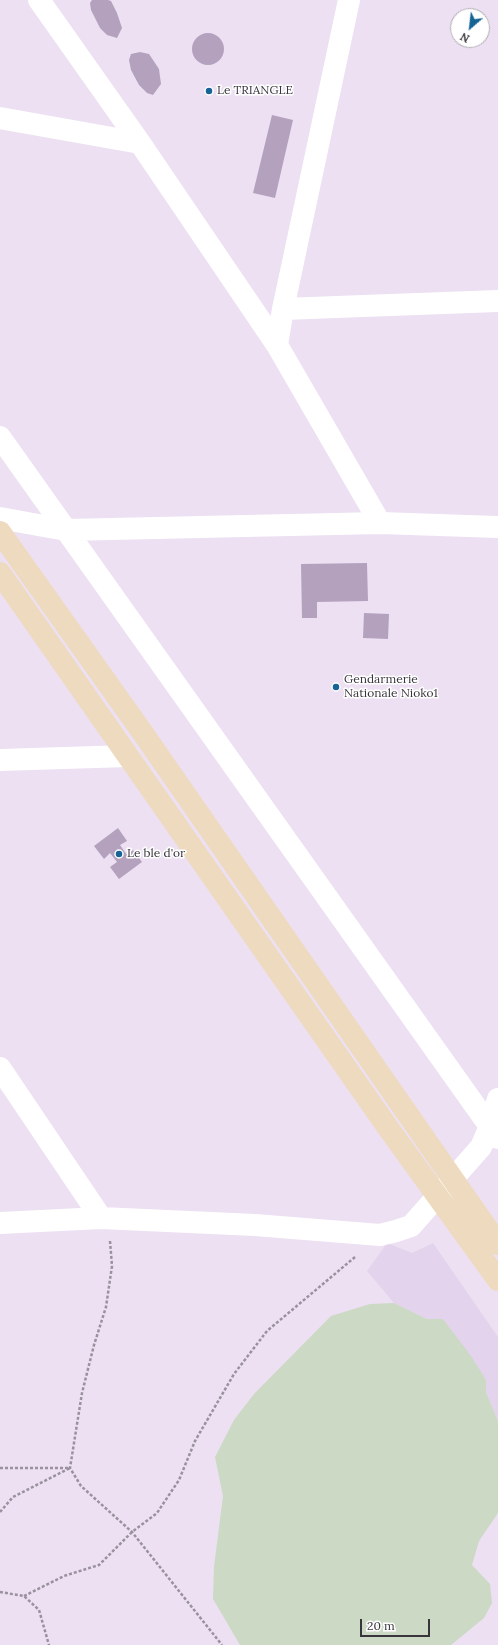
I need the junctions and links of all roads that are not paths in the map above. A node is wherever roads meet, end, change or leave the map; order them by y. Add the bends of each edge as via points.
1 (39, 0) edge
2 (349, 0) edge
3 (0, 118) edge
4 (140, 143) junction
5 (498, 301) edge
6 (283, 309) junction
7 (277, 345) junction
8 (0, 437) edge
9 (0, 518) edge
10 (380, 523) junction
11 (498, 527) edge
12 (66, 530) junction
13 (0, 532) edge
14 (0, 573) edge
15 (128, 756) junction
16 (0, 760) edge
17 (0, 1068) edge
18 (498, 1099) edge
19 (494, 1132) edge
20 (453, 1178) junction
21 (438, 1196) junction
22 (101, 1218) junction
23 (0, 1223) edge
24 (498, 1244) edge
25 (498, 1280) edge

1 - 4 street
2 - 6 street
3 - 4 street
4 - 7 street
5 - 6 street
6 - 7 street
7 - 10 street
8 - 12 street
9 - 12 street
10 - 11 street
10 - 12 street
12 - 19 street
13 - 20 street
14 - 15 street
15 - 16 street
15 - 21 street
17 - 22 street
18 - 19 street
19 - 20 street
20 - 21 street
20 - 24 street
21 - 22 street via 411,1226 380,1235 255,1225
21 - 25 street
22 - 23 street

